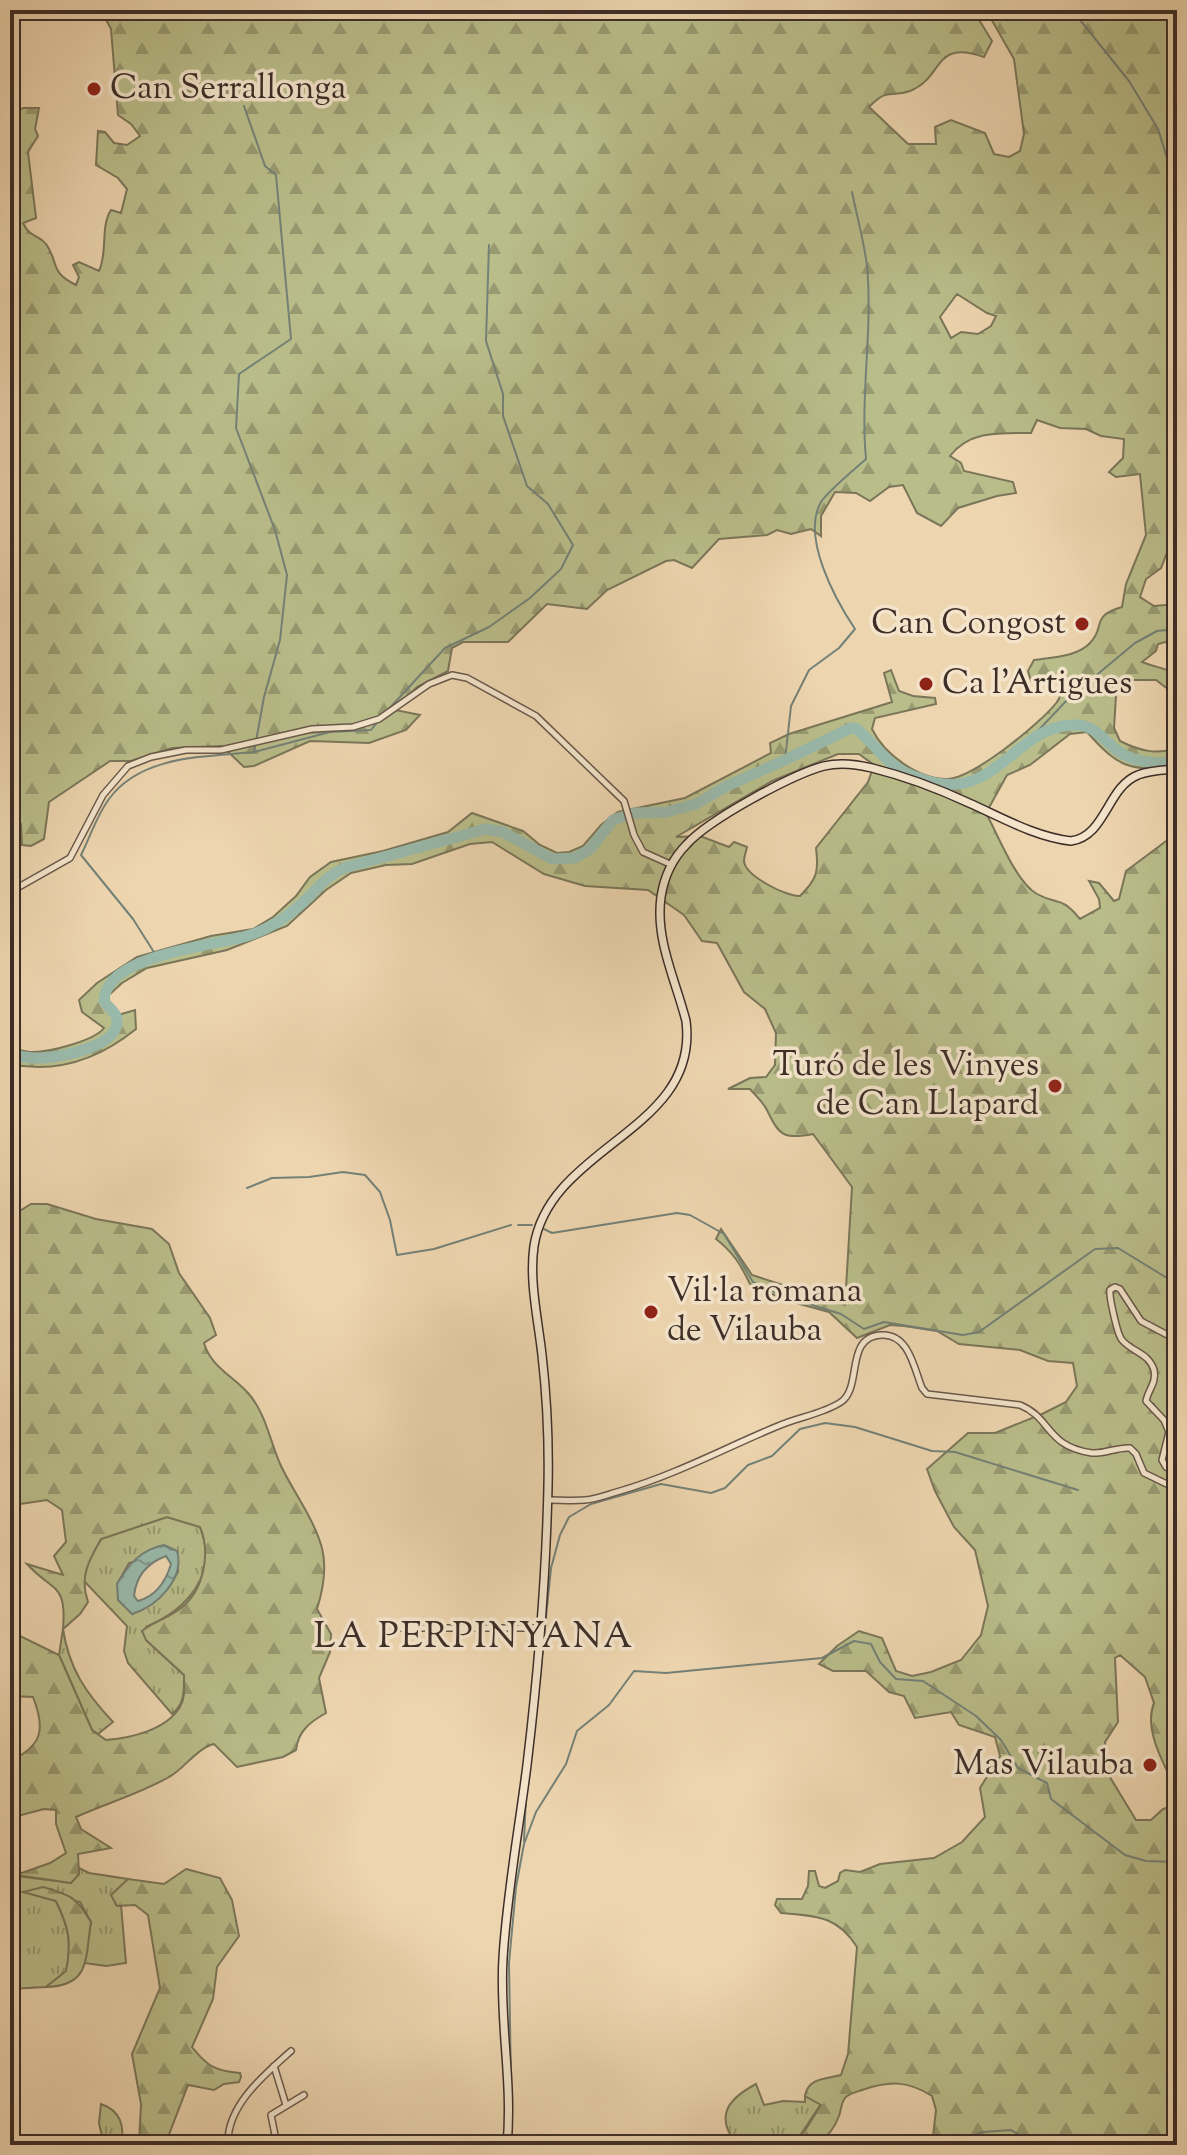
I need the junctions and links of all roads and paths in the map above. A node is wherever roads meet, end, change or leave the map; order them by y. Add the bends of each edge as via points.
1 (1177, 769) edge
2 (672, 865) junction
3 (10, 892) edge
4 (1177, 1340) edge
5 (1177, 1473) edge
6 (1177, 1489) edge
7 (548, 1500) junction
8 (398, 1628) dead end
9 (540, 1628) junction
10 (291, 2051) dead end
11 (274, 2066) junction
12 (304, 2095) dead end
13 (286, 2105) junction
14 (228, 2145) edge
15 (277, 2145) edge
16 (507, 2145) edge

1 - 2 street via 1128,780 1093,830 1071,841 1010,823 957,797 873,768 822,767 710,824 686,844
2 - 3 street via 643,852 616,792 536,716 452,675 429,684 379,719 353,727 312,729 221,750 186,750 128,766 103,795 70,858
2 - 7 street via 662,894 661,926 686,1021 683,1066 661,1102 562,1187 535,1239 533,1282 547,1411
4 - 5 street via 1141,1321 1120,1289 1110,1290 1120,1337 1146,1357 1154,1371 1146,1401 1168,1428 1162,1460
6 - 7 street via 1144,1473 1130,1448 1097,1453 1062,1444 1025,1407 927,1394 904,1344 884,1335 864,1342 850,1391 839,1403 646,1484 582,1501
7 - 9 street
8 - 9 street
9 - 16 street via 503,1959
10 - 11 street
11 - 13 street
11 - 14 street via 248,2093 228,2133
12 - 13 street
13 - 15 street via 269,2118

